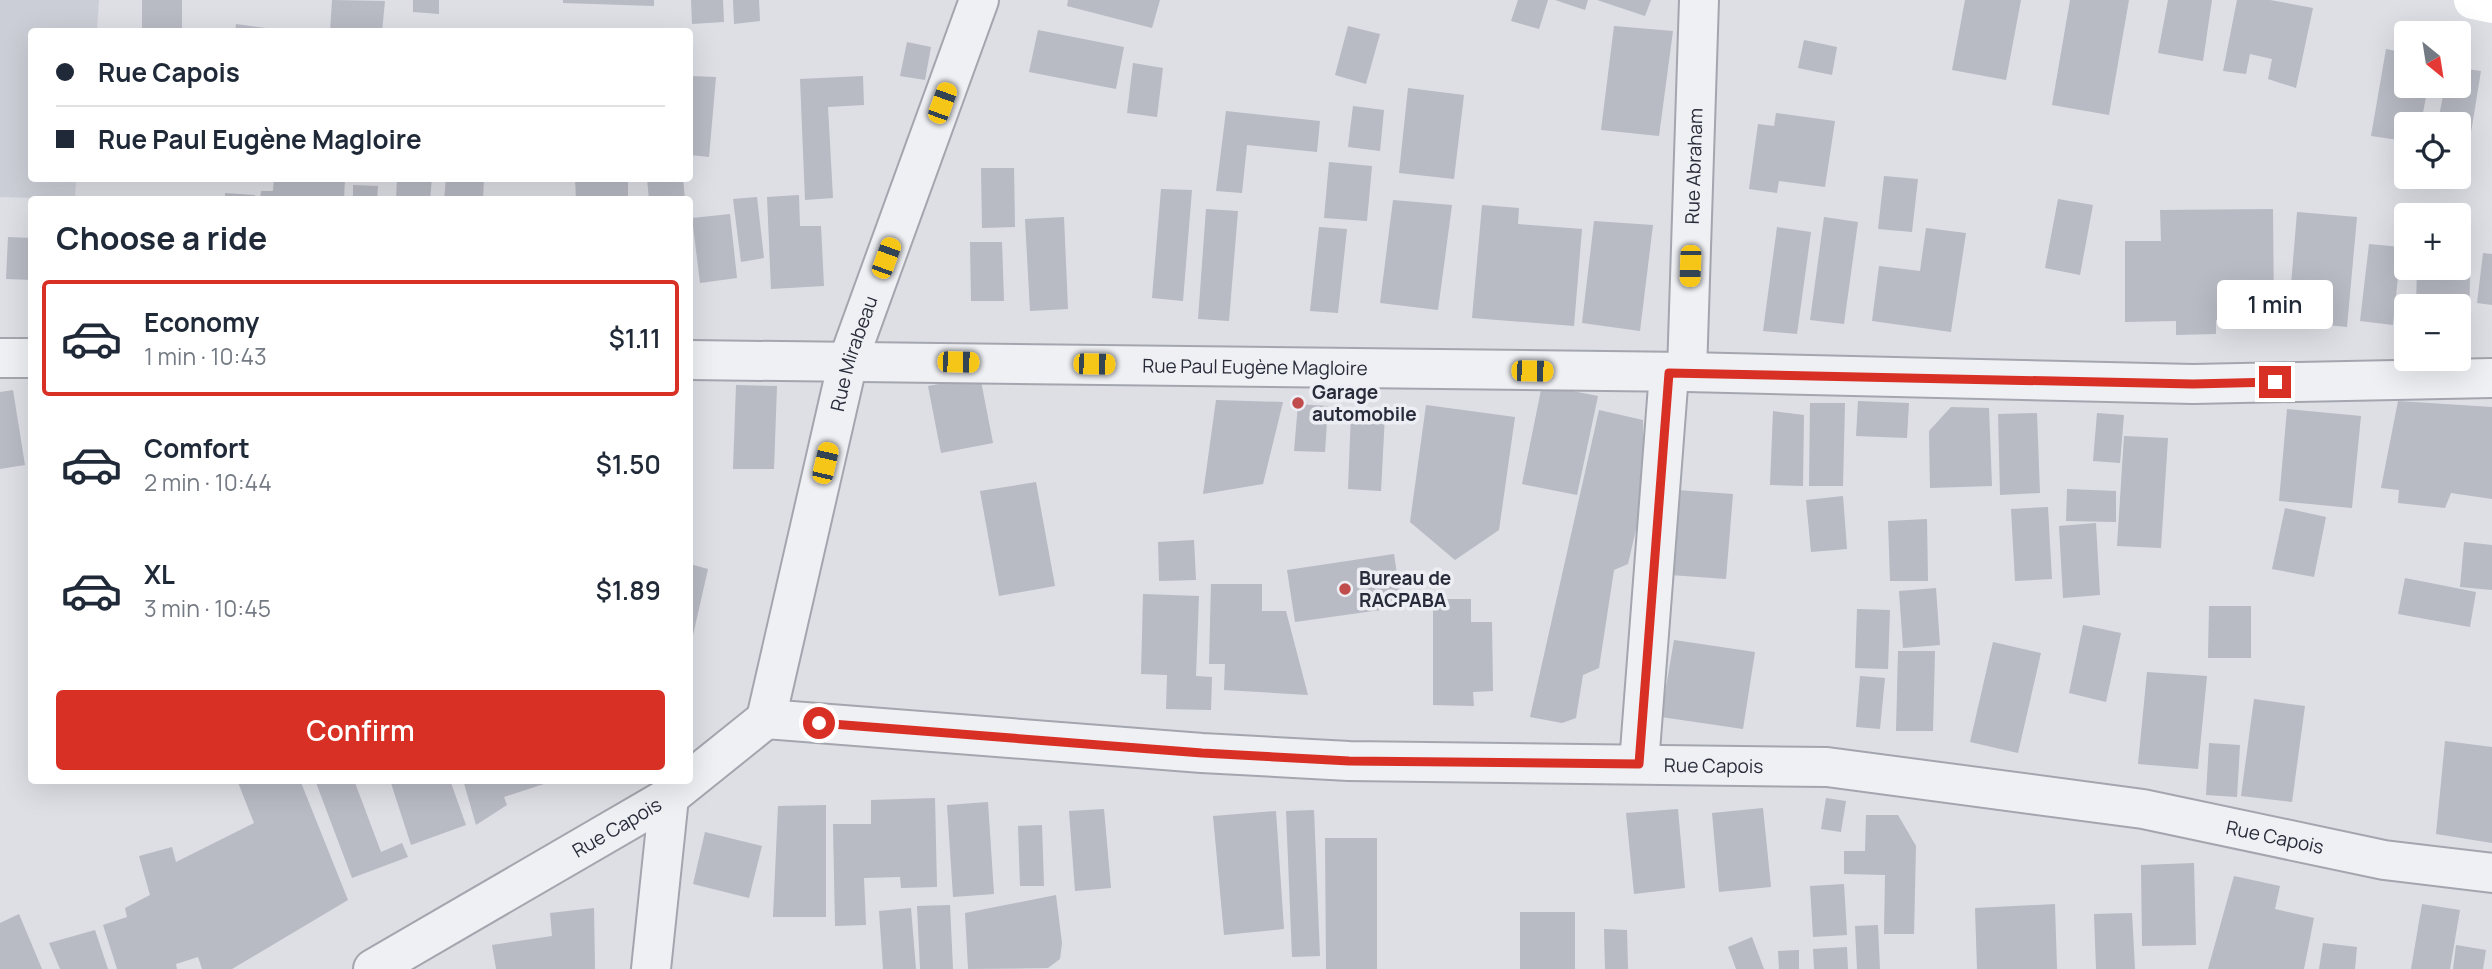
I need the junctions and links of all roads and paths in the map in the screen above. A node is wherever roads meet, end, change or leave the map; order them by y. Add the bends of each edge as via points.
1 (979, 0) edge
2 (1699, 0) edge
3 (2473, 0) edge
4 (2492, 4) edge
5 (0, 358) edge
6 (28, 358) edge
7 (693, 360) edge
8 (848, 361) junction
9 (1678, 373) junction
10 (2492, 378) edge
11 (766, 719) junction
12 (1639, 764) junction
13 (693, 778) edge
14 (685, 784) edge
15 (669, 797) junction
16 (2492, 873) edge
17 (373, 969) edge
18 (652, 969) edge

1 - 8 street, Rue Mirabeau
2 - 9 street, Rue Abraham
3 - 4 main road
5 - 6 street
7 - 8 street, Rue Paul Eugène Magloire
8 - 9 street, Rue Paul Eugène Magloire
8 - 11 street, Rue Mirabeau
9 - 10 street, Rue Paul Eugène Magloire via 2193,384
9 - 12 street, Rue Abraham
11 - 12 street, Rue Capois via 1349,761
11 - 13 street, Rue Capois
12 - 16 street, Rue Capois via 1827,767 2143,808 2384,860
14 - 15 street, Rue Capois
15 - 17 street, Rue Capois
15 - 18 street

